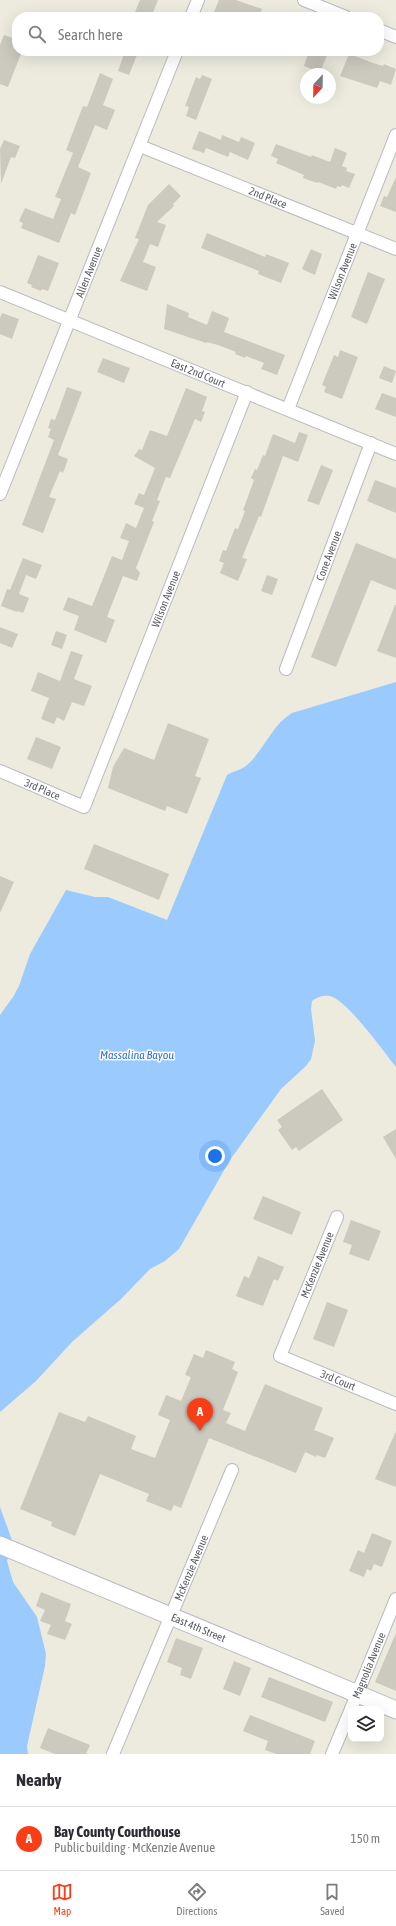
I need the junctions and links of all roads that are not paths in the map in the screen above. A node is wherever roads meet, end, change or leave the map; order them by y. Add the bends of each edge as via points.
1 (198, 0) edge
2 (304, 0) edge
3 (193, 12) edge
4 (334, 12) edge
5 (384, 32) edge
6 (396, 37) edge
7 (175, 56) edge
8 (396, 135) edge
9 (140, 146) junction
10 (358, 234) junction
11 (396, 249) edge
12 (0, 292) edge
13 (70, 320) junction
14 (247, 392) junction
15 (288, 409) junction
16 (372, 443) junction
17 (396, 454) edge
18 (0, 494) edge
19 (286, 669) dead end
20 (1, 774) edge
21 (84, 807) joint
22 (337, 1217) dead end
23 (280, 1356) joint
24 (396, 1404) edge
25 (232, 1470) dead end
26 (0, 1545) edge
27 (396, 1599) edge
28 (170, 1616) junction
29 (353, 1704) edge
30 (396, 1710) edge
31 (113, 1754) edge
32 (332, 1754) edge

1 - 3 street
2 - 4 street
5 - 6 street
7 - 9 street, Allen Avenue
8 - 10 street, Wilson Avenue
9 - 10 street, 2nd Place
9 - 13 street, Allen Avenue
10 - 11 street, 2nd Place
10 - 15 street, Wilson Avenue
12 - 13 street, East 2nd Court
13 - 14 street, East 2nd Court
13 - 18 street, Allen Avenue
14 - 15 street, East 2nd Court
14 - 21 street, Wilson Avenue
15 - 16 street, East 2nd Court
16 - 17 street, East 2nd Court
16 - 19 street, Cone Avenue
20 - 21 street, 3rd Place
22 - 23 street, McKenzie Avenue
23 - 24 street, 3rd Court
25 - 28 street, McKenzie Avenue
26 - 28 street, East 4th Street
27 - 29 street, Magnolia Avenue
28 - 29 street, East 4th Street
28 - 31 street, McKenzie Avenue
29 - 30 street, East 4th Street
29 - 32 street, Magnolia Avenue

